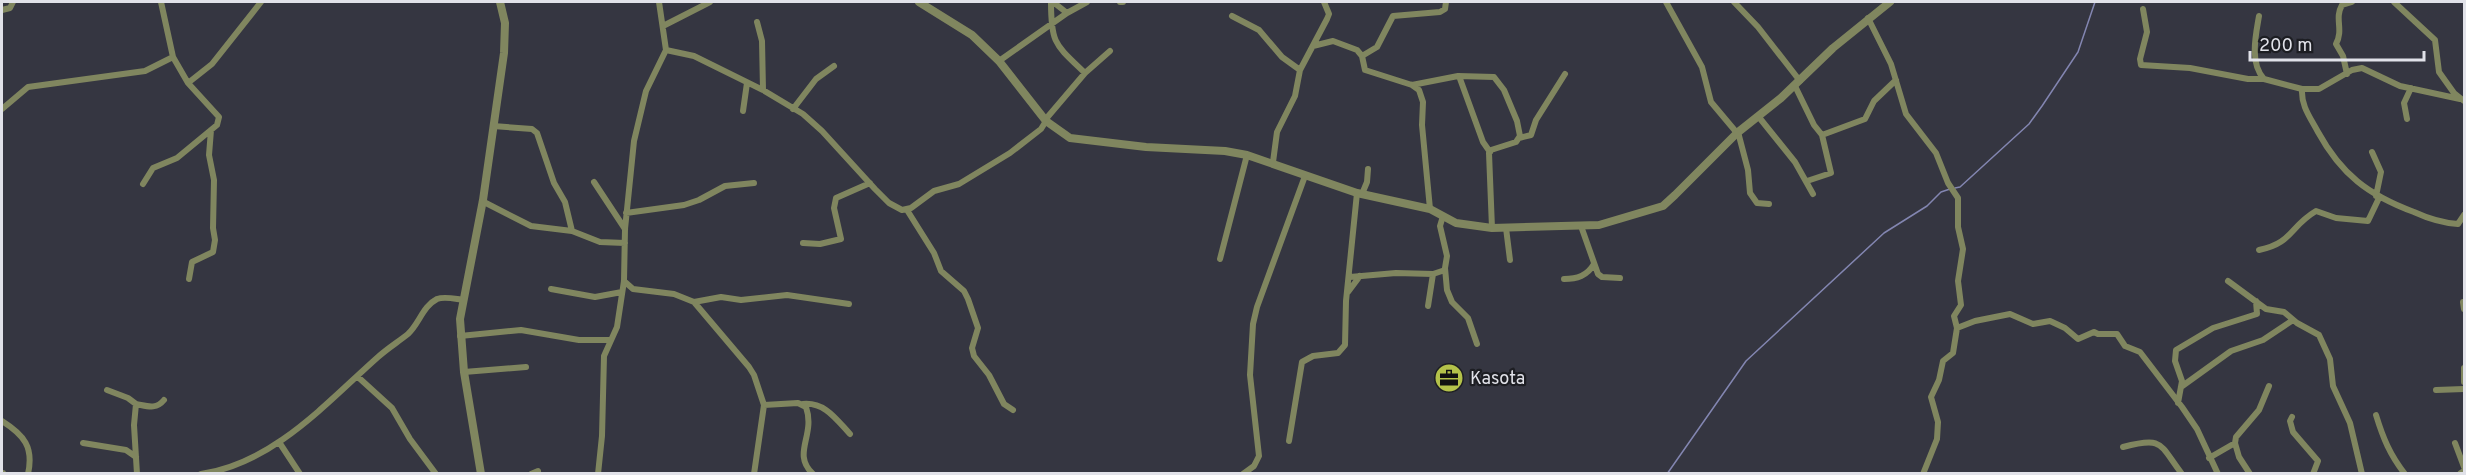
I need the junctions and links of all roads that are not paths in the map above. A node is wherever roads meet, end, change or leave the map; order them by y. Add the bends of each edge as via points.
1 (13, 2) edge
2 (161, 2) edge
3 (261, 2) edge
4 (500, 2) edge
5 (658, 2) edge
6 (710, 2) edge
7 (919, 2) edge
8 (1052, 2) edge
9 (1087, 2) edge
10 (1324, 2) edge
11 (1446, 2) edge
12 (1666, 2) edge
13 (1734, 2) edge
14 (1890, 2) edge
15 (2352, 2) edge
16 (2394, 2) edge
17 (2143, 9) dead end
18 (2, 10) edge
19 (1067, 13) junction
20 (1232, 16) dead end
21 (2259, 16) dead end
22 (1868, 18) junction
23 (757, 22) dead end
24 (663, 26) junction
25 (1051, 26) junction
26 (1313, 46) junction
27 (666, 50) junction
28 (1110, 51) dead end
29 (1362, 56) junction
30 (173, 57) junction
31 (999, 61) junction
32 (834, 66) dead end
33 (1299, 70) junction
34 (1085, 73) junction
35 (1564, 74) dead end
36 (2347, 74) junction
37 (1460, 76) junction
38 (2264, 79) junction
39 (1896, 80) junction
40 (188, 83) junction
41 (747, 83) junction
42 (1797, 84) junction
43 (1412, 85) junction
44 (2411, 88) junction
45 (2302, 89) junction
46 (763, 90) junction
47 (2462, 100) edge
48 (2, 109) edge
49 (793, 109) junction
50 (743, 111) dead end
51 (1758, 116) junction
52 (2407, 119) dead end
53 (1046, 120) junction
54 (493, 126) junction
55 (211, 130) junction
56 (1737, 132) junction
57 (1822, 135) junction
58 (1519, 138) junction
59 (1490, 152) junction
60 (2372, 152) dead end
61 (1247, 155) junction
62 (1273, 162) junction
63 (1368, 169) dead end
64 (1305, 176) junction
65 (1807, 181) junction
66 (594, 182) dead end
67 (754, 183) dead end
68 (870, 183) junction
69 (143, 184) dead end
70 (1360, 193) junction
71 (1813, 194) dead end
72 (2378, 197) junction
73 (482, 201) junction
74 (1769, 204) dead end
75 (1430, 209) junction
76 (907, 210) junction
77 (626, 213) junction
78 (2464, 215) edge
79 (1443, 216) junction
80 (2461, 224) edge
81 (1581, 226) junction
82 (1492, 228) junction
83 (1506, 228) junction
84 (625, 229) junction
85 (572, 231) junction
86 (625, 243) junction
87 (803, 243) dead end
88 (2259, 250) dead end
89 (1220, 259) dead end
90 (1509, 260) dead end
91 (1594, 264) junction
92 (1445, 270) junction
93 (1433, 274) junction
94 (1360, 276) junction
95 (1350, 277) junction
96 (1620, 278) dead end
97 (189, 279) dead end
98 (1564, 279) dead end
99 (624, 281) junction
100 (2228, 281) dead end
101 (551, 289) dead end
102 (622, 292) junction
103 (1348, 292) junction
104 (464, 300) junction
105 (2256, 300) junction
106 (694, 302) junction
107 (849, 304) dead end
108 (1428, 306) dead end
109 (2293, 320) junction
110 (1957, 328) junction
111 (460, 336) junction
112 (611, 340) junction
113 (1478, 344) dead end
114 (526, 367) dead end
115 (2464, 368) edge
116 (464, 372) junction
117 (358, 377) junction
118 (2464, 382) edge
119 (2269, 386) dead end
120 (2181, 387) junction
121 (2464, 389) edge
122 (107, 390) dead end
123 (2436, 390) dead end
124 (164, 400) dead end
125 (2178, 403) junction
126 (136, 404) junction
127 (803, 404) junction
128 (764, 405) junction
129 (1013, 410) dead end
130 (2376, 415) dead end
131 (2292, 417) dead end
132 (2, 421) edge
133 (850, 434) dead end
134 (1288, 441) dead end
135 (279, 442) junction
136 (83, 443) dead end
137 (2235, 443) junction
138 (2456, 443) dead end
139 (2123, 447) dead end
140 (136, 457) junction
141 (2209, 458) junction
142 (2464, 467) edge
143 (202, 473) edge
144 (28, 474) edge
145 (137, 474) edge
146 (300, 474) edge
147 (436, 474) edge
148 (481, 474) edge
149 (597, 474) edge
150 (754, 474) edge
151 (813, 474) edge
152 (1243, 474) edge
153 (1923, 474) edge
154 (2182, 474) edge
155 (2218, 474) edge
156 (2250, 474) edge
157 (2313, 474) edge
158 (2362, 474) edge
159 (2405, 474) edge

1 - 18 street via 10,8
2 - 30 street
3 - 40 street via 212,64
4 - 54 street via 505,40
5 - 24 street
6 - 24 street
7 - 31 street via 972,35
8 - 19 street
8 - 25 street
9 - 19 street
10 - 26 street via 1329,14
11 - 29 street via 1443,11 1393,16 1377,47
12 - 56 street via 1702,67 1711,102
13 - 42 street via 1758,27
14 - 22 street
15 - 36 street via 2343,5 2339,12 2341,28 2336,44
16 - 47 street via 2434,40 2439,72
17 - 38 street via 2147,32 2141,64
19 - 25 street
20 - 33 street via 1259,30
21 - 38 street via 2255,54
22 - 39 street
22 - 42 street
23 - 46 street via 762,41
24 - 27 street
25 - 31 street
25 - 34 street via 1060,48
26 - 29 street via 1333,40 1358,50
26 - 33 street
27 - 41 street via 694,56
27 - 77 street via 646,91 638,121
28 - 34 street
29 - 43 street via 1365,70
30 - 40 street
30 - 48 street via 146,71 28,87
31 - 53 street
32 - 49 street via 816,79
33 - 62 street via 1295,96 1277,132
34 - 53 street
35 - 58 street via 1531,135
36 - 44 street via 2358,67
36 - 45 street via 2319,89
37 - 43 street
37 - 58 street via 1491,76 1498,81 1517,121
37 - 59 street
38 - 45 street
39 - 57 street via 1874,101 1864,119
39 - 110 street via 1905,114 1936,153 1958,198 1963,249 1959,275 1961,305 1954,316
40 - 55 street via 218,114 219,121
41 - 46 street
41 - 50 street
42 - 51 street
42 - 57 street via 1814,126
43 - 75 street via 1419,90 1423,102
44 - 47 street
44 - 52 street via 2403,103
45 - 72 street via 2305,110 2327,149
46 - 49 street
49 - 68 street via 812,121
51 - 56 street
51 - 65 street
53 - 61 street via 1076,140
53 - 76 street via 1041,129 1010,153 959,184 934,191
54 - 73 street
54 - 85 street via 532,129 537,133 554,183 566,202
55 - 69 street via 177,158 153,168
55 - 97 street via 215,246 213,252 192,262
56 - 74 street via 1750,193 1757,203
56 - 81 street via 1663,206 1608,223
57 - 65 street via 1830,174
58 - 59 street
59 - 82 street
60 - 72 street via 2381,172
61 - 62 street
61 - 89 street
62 - 64 street
63 - 70 street via 1367,182
64 - 70 street
64 - 152 street via 1255,315 1250,359 1259,456
65 - 71 street
66 - 84 street
67 - 77 street via 725,186 684,205
68 - 76 street via 897,208
68 - 87 street via 836,198 834,208 841,238 820,244
70 - 75 street
70 - 95 street via 1352,228
72 - 80 street via 2424,216
72 - 88 street via 2368,221 2316,211 2280,245
73 - 85 street via 531,226
73 - 104 street
75 - 79 street
76 - 129 street via 941,271 964,291 978,328 972,348 974,356 1004,404
77 - 84 street
78 - 80 street
79 - 82 street via 1456,223
79 - 92 street via 1440,226 1447,256
81 - 83 street
81 - 91 street
82 - 83 street
83 - 90 street
84 - 86 street
85 - 86 street via 600,242
86 - 99 street
91 - 96 street via 1602,277
91 - 98 street via 1579,278
92 - 93 street
92 - 113 street via 1449,297 1468,318
93 - 94 street
93 - 108 street
94 - 95 street
94 - 103 street
95 - 103 street
99 - 102 street
99 - 106 street via 633,289 674,294
100 - 105 street
101 - 102 street via 595,297
102 - 112 street
103 - 134 street via 1345,345 1338,353 1312,356 1302,362
104 - 111 street
104 - 117 street via 444,297 433,302 412,330
105 - 109 street via 2266,309 2283,312
105 - 120 street via 2257,314 2213,328 2176,350
106 - 107 street via 787,295
106 - 128 street via 754,375
109 - 120 street via 2263,340 2231,351
109 - 158 street via 2315,332 2327,350 2333,386 2350,423
110 - 125 street via 2010,314 2033,324 2050,321 2078,339 2094,332 2117,334 2125,346 2140,352
110 - 153 street via 1953,353 1943,361 1931,398 1938,422 1937,439
111 - 112 street via 520,330 579,340
111 - 116 street
112 - 149 street via 604,356
114 - 116 street
115 - 118 street
116 - 148 street
117 - 135 street
117 - 147 street via 392,408
119 - 137 street via 2259,410
120 - 125 street
121 - 123 street
122 - 126 street
124 - 126 street via 152,407
125 - 141 street via 2197,429
126 - 140 street
127 - 128 street
127 - 133 street via 818,404 826,409
127 - 151 street via 810,426 803,459
128 - 150 street
130 - 159 street via 2392,458
131 - 157 street via 2293,432 2318,461
132 - 144 street via 30,450
135 - 143 street via 231,465
135 - 146 street
136 - 140 street via 126,450
137 - 141 street
137 - 156 street
138 - 142 street
139 - 154 street via 2156,442
140 - 145 street
141 - 155 street

